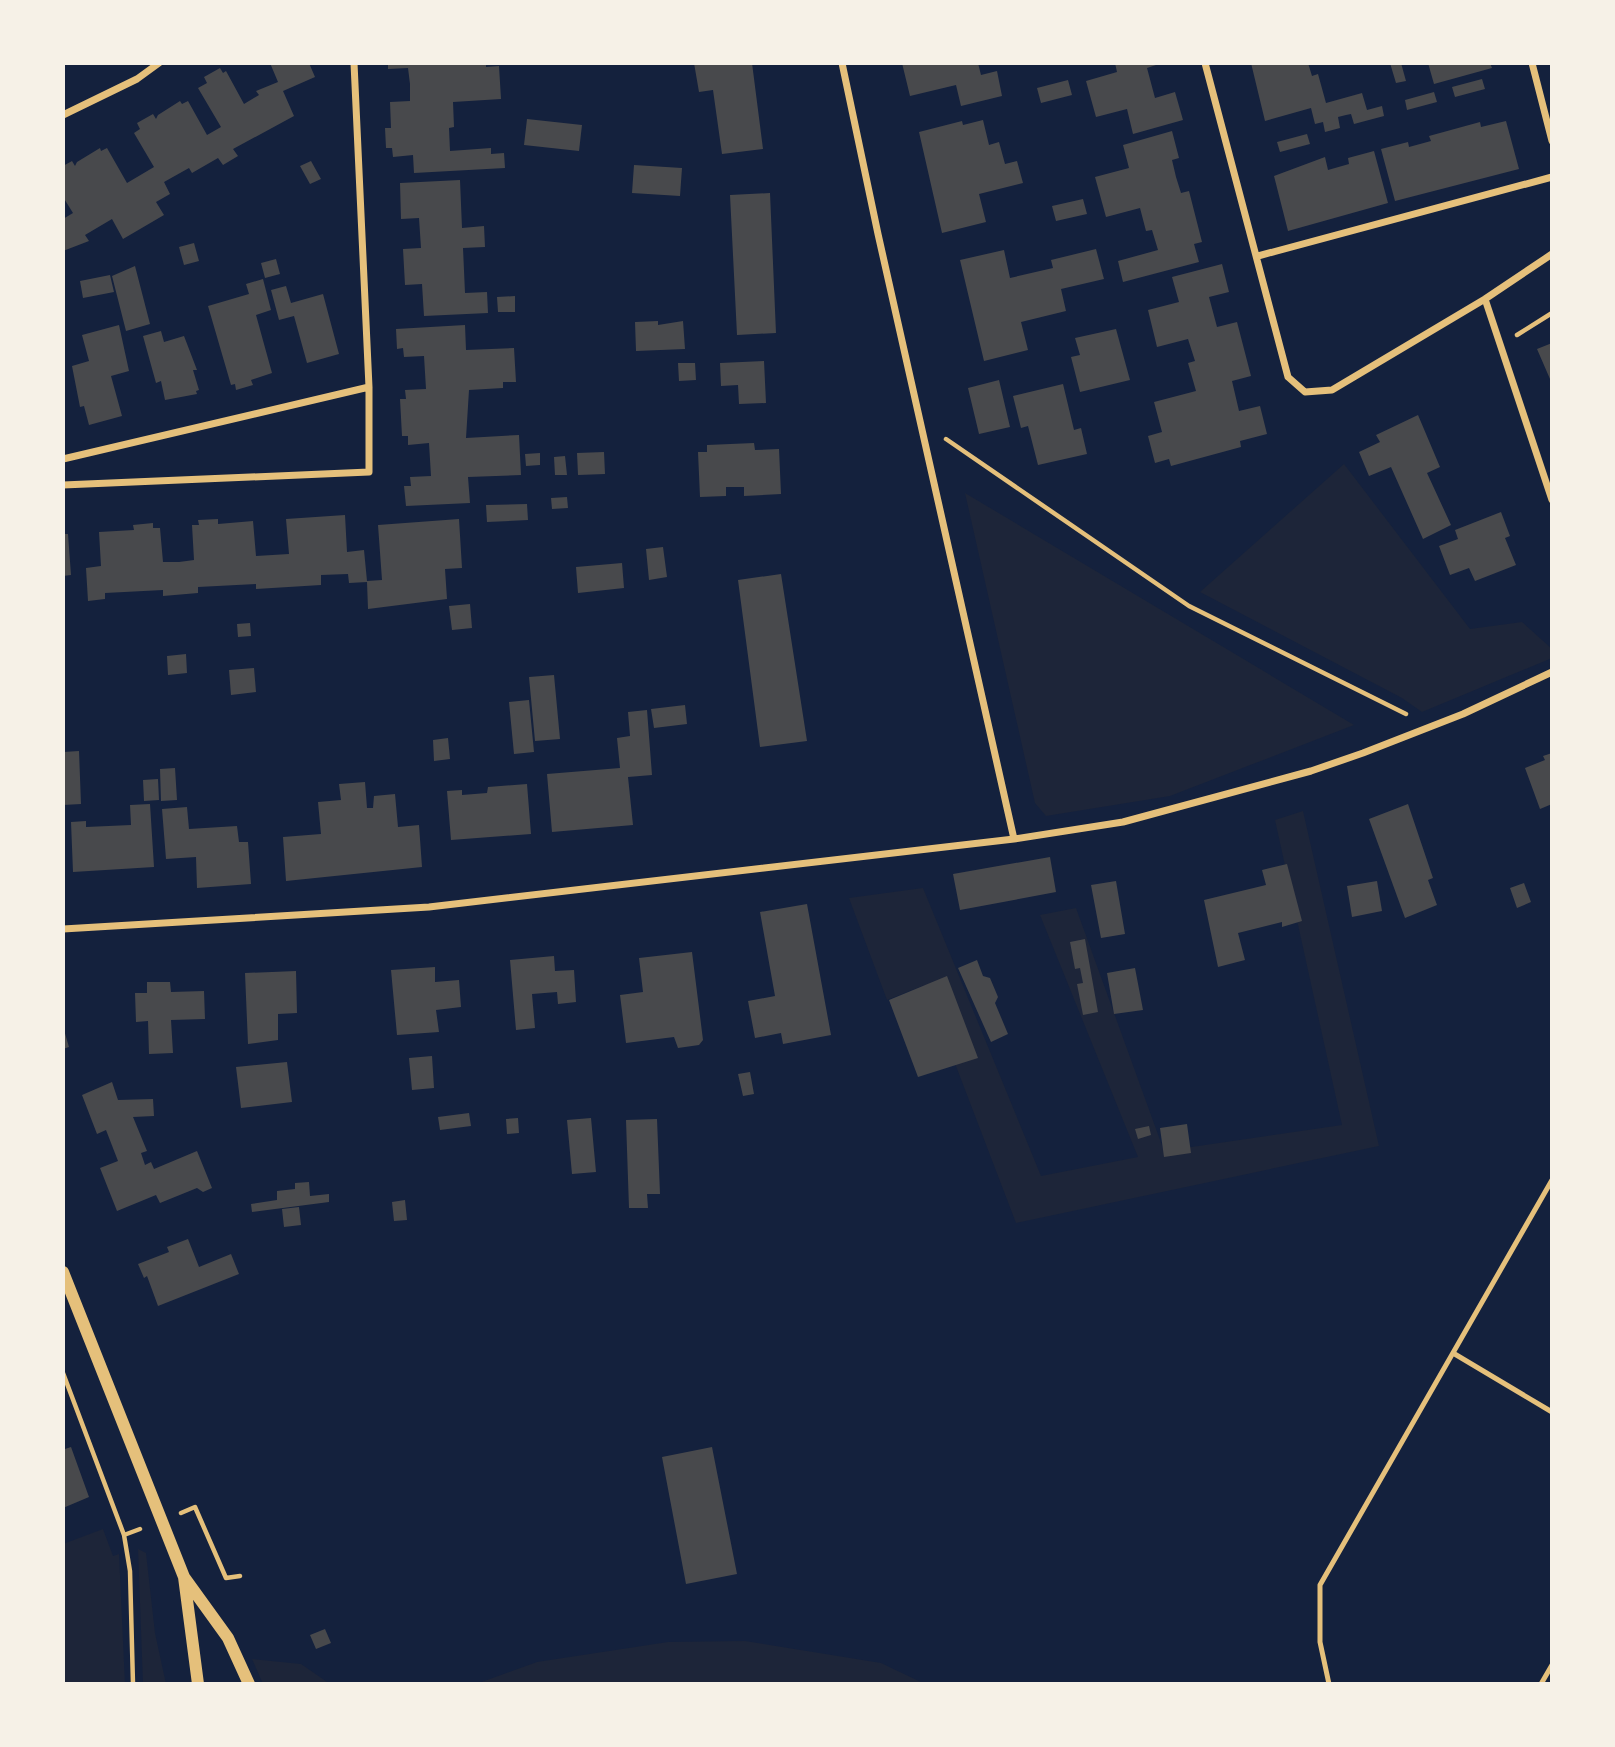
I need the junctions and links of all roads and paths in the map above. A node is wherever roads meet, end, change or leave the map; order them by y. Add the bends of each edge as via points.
1 (159, 63) edge
2 (354, 63) edge
3 (842, 63) edge
4 (1205, 63) edge
5 (1532, 63) edge
6 (63, 115) edge
7 (1552, 141) edge
8 (1552, 177) edge
9 (1552, 254) edge
10 (1258, 256) junction
11 (1485, 299) junction
12 (1552, 313) edge
13 (1501, 345) junction
14 (369, 387) junction
15 (920, 420) junction
16 (63, 460) edge
17 (63, 485) edge
18 (1552, 500) edge
19 (1552, 672) edge
20 (1430, 725) junction
21 (1014, 839) junction
22 (63, 929) edge
23 (1552, 1180) edge
24 (63, 1272) edge
25 (1453, 1353) junction
26 (63, 1373) edge
27 (1552, 1412) edge
28 (184, 1577) junction
29 (1552, 1665) edge
30 (133, 1684) edge
31 (198, 1684) edge
32 (249, 1684) edge
33 (1329, 1684) edge
34 (1541, 1684) edge

1 - 6 street via 137,79
2 - 14 street
3 - 15 street
4 - 10 street
5 - 7 street
8 - 10 street
9 - 11 street
10 - 11 street via 1288,377 1305,392 1332,390
11 - 13 street
12 - 13 path
13 - 18 street
14 - 16 street
14 - 17 street via 369,472
15 - 20 path via 1189,606
15 - 21 street
19 - 20 street
20 - 21 street via 1311,771 1123,822
21 - 22 street via 429,907
23 - 25 lane
24 - 28 street
25 - 27 lane
25 - 33 lane via 1320,1585 1320,1642
26 - 30 path via 122,1527 130,1571
28 - 31 street
28 - 32 street via 228,1638
29 - 34 lane

